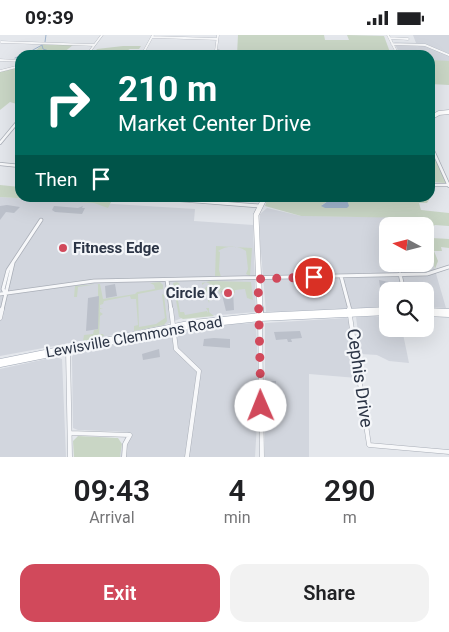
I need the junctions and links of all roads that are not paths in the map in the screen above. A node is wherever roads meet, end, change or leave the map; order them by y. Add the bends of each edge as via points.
1 (102, 35) edge
2 (218, 35) edge
3 (388, 35) edge
4 (153, 36) edge
5 (390, 38) junction
6 (217, 39) junction
7 (408, 39) dead end
8 (2, 42) dead end
9 (392, 44) junction
10 (94, 45) junction
11 (90, 50) edge
12 (145, 50) edge
13 (216, 50) edge
14 (395, 50) edge
15 (449, 55) edge
16 (0, 60) edge
17 (15, 61) edge
18 (15, 67) edge
19 (0, 71) edge
20 (449, 112) edge
21 (435, 116) edge
22 (15, 125) edge
23 (0, 143) edge
24 (435, 155) edge
25 (0, 164) edge
26 (15, 166) edge
27 (435, 185) edge
28 (449, 185) edge
29 (221, 202) edge
30 (262, 202) edge
31 (259, 206) junction
32 (41, 220) dead end
33 (449, 267) edge
34 (400, 274) junction
35 (341, 276) junction
36 (167, 279) junction
37 (258, 279) junction
38 (402, 282) edge
39 (0, 294) edge
40 (5, 294) junction
41 (350, 311) junction
42 (379, 311) edge
43 (434, 312) edge
44 (449, 313) edge
45 (260, 317) junction
46 (0, 318) edge
47 (173, 327) junction
48 (68, 349) junction
49 (0, 363) edge
50 (70, 433) junction
51 (449, 452) edge
52 (70, 457) edge
53 (124, 457) edge
54 (187, 457) edge
55 (262, 457) edge

1 - 10 street
2 - 6 street
3 - 5 street
4 - 6 street
4 - 12 street
5 - 7 street
5 - 9 street
6 - 13 street
8 - 10 street
9 - 14 street
9 - 15 street via 425,45
10 - 11 street
16 - 17 street
18 - 19 street
20 - 21 street
22 - 23 street
24 - 28 street
25 - 26 street
27 - 28 street
29 - 31 street
30 - 31 street
31 - 37 street via 256,220
32 - 40 street via 13,262
33 - 34 street via 430,274
34 - 35 street
34 - 38 street
35 - 37 street
35 - 41 street, Cephis Drive
36 - 37 street
36 - 40 street via 89,281
36 - 47 street
37 - 45 street
39 - 40 street
40 - 46 street
41 - 42 main road, Lewisville Clemmons Road
41 - 45 main road, Lewisville Clemmons Road
41 - 51 street, Cephis Drive via 369,445
43 - 44 main road
45 - 47 main road, Lewisville Clemmons Road
45 - 55 street
47 - 48 main road, Lewisville Clemmons Road
47 - 54 street via 176,349 199,371
48 - 49 main road, Lewisville Clemmons Road
48 - 50 street
50 - 52 street
50 - 53 street via 130,435

